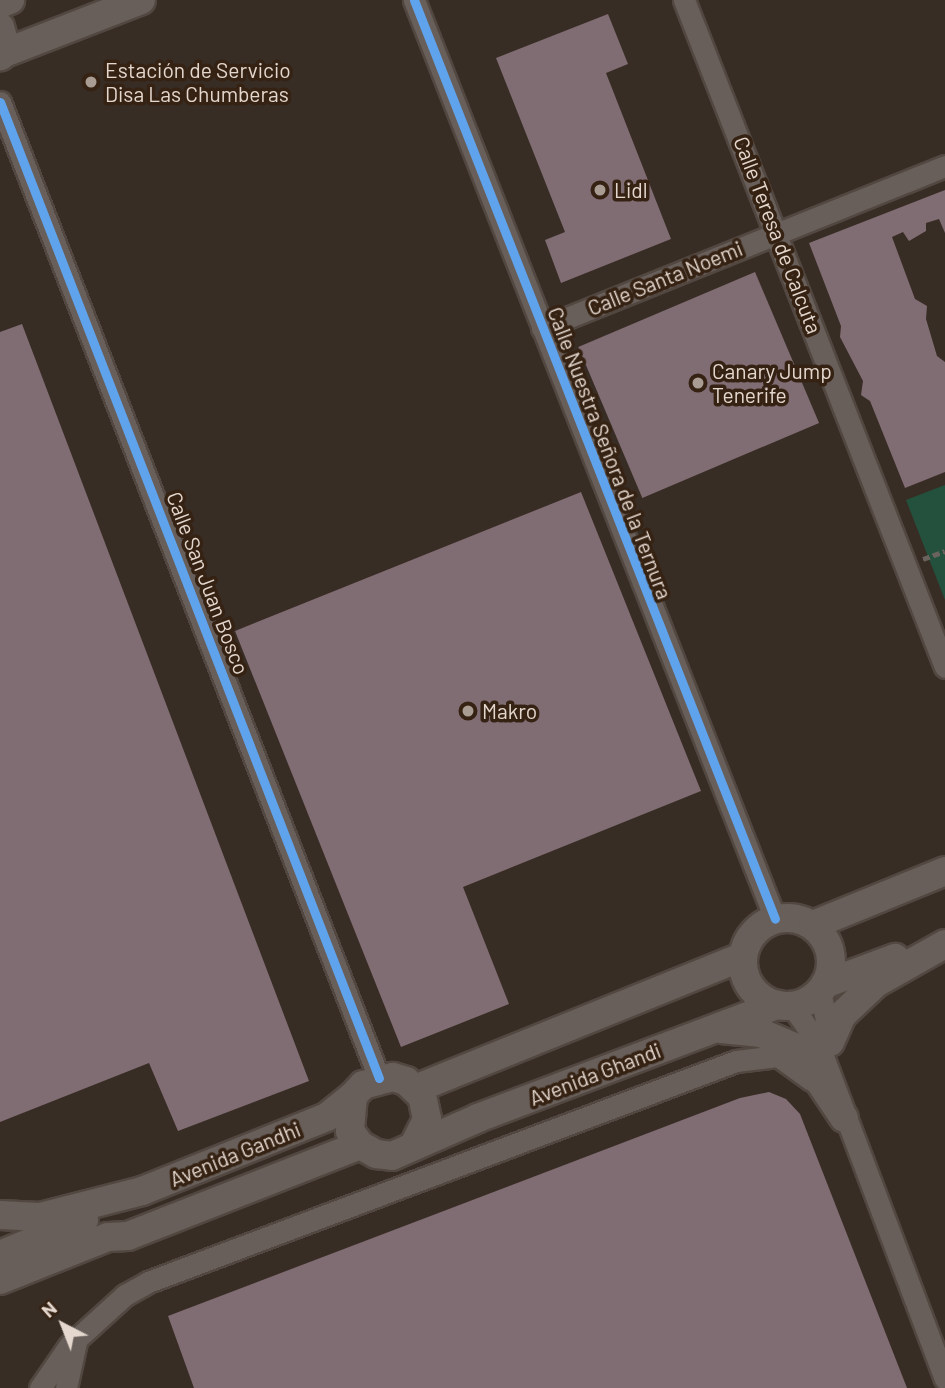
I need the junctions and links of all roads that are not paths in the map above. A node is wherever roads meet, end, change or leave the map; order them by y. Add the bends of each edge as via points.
1 (10, 0) edge
2 (141, 0) edge
3 (414, 0) edge
4 (684, 0) edge
5 (0, 4) edge
6 (1, 46) edge
7 (0, 103) edge
8 (945, 166) edge
9 (778, 234) junction
10 (542, 328) junction
11 (945, 667) edge
12 (945, 871) edge
13 (775, 919) junction
14 (813, 925) junction
15 (945, 942) edge
16 (742, 957) junction
17 (823, 987) junction
18 (785, 1006) junction
19 (715, 1029) junction
20 (830, 1042) junction
21 (379, 1078) junction
22 (415, 1089) junction
23 (353, 1096) junction
24 (843, 1117) junction
25 (360, 1145) junction
26 (414, 1146) junction
27 (142, 1191) junction
28 (0, 1215) edge
29 (128, 1236) junction
30 (0, 1255) edge
31 (0, 1280) edge
32 (0, 1303) edge
33 (78, 1338) junction
34 (945, 1379) edge
35 (40, 1388) edge
36 (66, 1388) edge

1 - 5 street
2 - 6 street
3 - 10 street, Calle Nuestra Señora de la Ternura
4 - 9 street, Calle Teresa de Calcuta
7 - 21 street, Calle San Juan Bosco
8 - 9 street, Calle Santa Noemi
9 - 10 street, Calle Santa Noemi
9 - 11 street, Calle Teresa de Calcuta
10 - 13 street, Calle Nuestra Señora de la Ternura
12 - 14 street
13 - 14 street via 794,918
13 - 16 street via 753,933
14 - 17 street via 822,934 831,958
15 - 17 street
15 - 20 street via 877,983 842,1015
16 - 18 street via 755,993
16 - 22 street
17 - 18 street
17 - 20 street
18 - 19 street, Avenida Ghandi
18 - 24 street via 818,1043
19 - 24 street via 761,1034 797,1048
19 - 26 street, Avenida Ghandi
20 - 24 street
21 - 22 street via 406,1081
21 - 23 street
22 - 26 street via 422,1096 427,1119
23 - 25 street via 348,1119
23 - 27 street, Avenida Gandhi via 327,1117
24 - 33 street via 792,1063 763,1055 736,1061 148,1282 125,1294
24 - 34 street
25 - 26 street via 392,1156
25 - 29 street
27 - 28 street via 40,1217
27 - 30 street via 126,1203
29 - 31 street via 108,1237
29 - 32 street via 113,1249 43,1277
33 - 35 street
33 - 36 street

